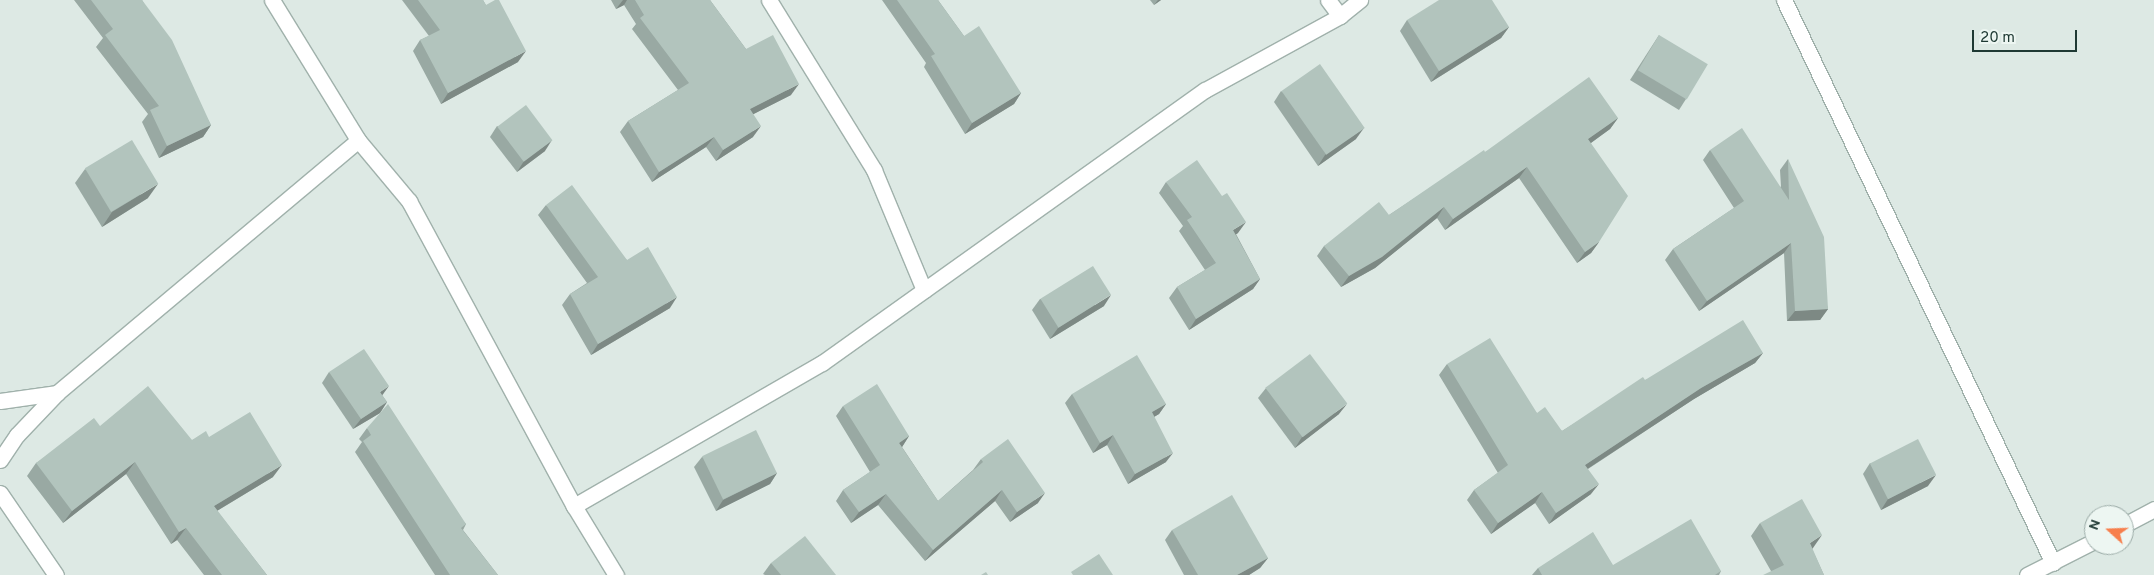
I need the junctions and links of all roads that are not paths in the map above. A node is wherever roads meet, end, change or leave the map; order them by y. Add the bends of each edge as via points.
1 (272, 0) edge
2 (769, 0) edge
3 (1328, 0) edge
4 (1360, 0) edge
5 (1784, 0) edge
6 (1340, 16) junction
7 (358, 140) junction
8 (924, 290) junction
9 (57, 393) junction
10 (0, 400) edge
11 (0, 460) edge
12 (0, 493) edge
13 (574, 506) junction
14 (2154, 509) edge
15 (2134, 520) edge
16 (2084, 546) edge
17 (2053, 563) junction
18 (56, 575) edge
19 (616, 575) edge
20 (2027, 575) edge

1 - 7 street
2 - 8 street via 874,170
3 - 6 street
4 - 6 street
5 - 17 street
6 - 8 street via 1205,90
7 - 9 street
7 - 13 street via 409,201
8 - 13 street via 822,362
9 - 10 street
9 - 11 street via 17,434
12 - 18 street
13 - 19 street
14 - 15 street
16 - 17 street
17 - 20 street

